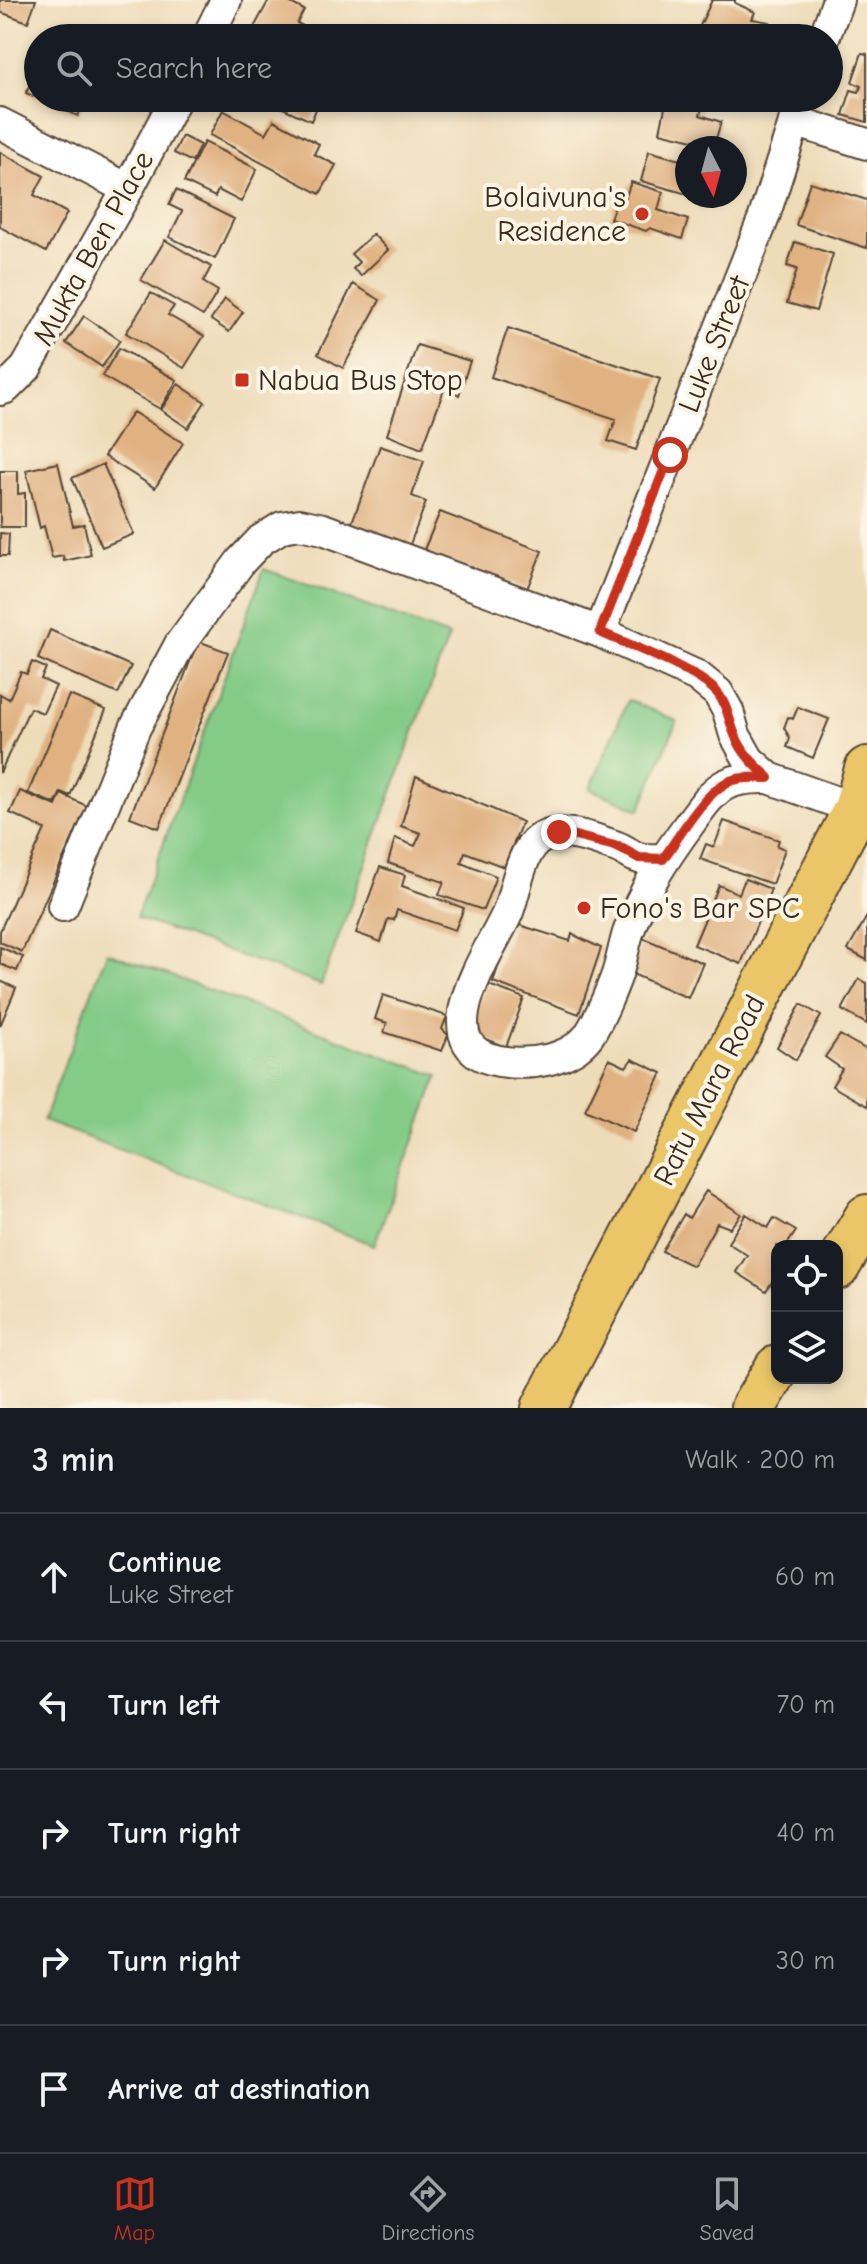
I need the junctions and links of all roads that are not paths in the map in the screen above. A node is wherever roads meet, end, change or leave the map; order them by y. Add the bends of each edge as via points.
1 (226, 0) edge
2 (838, 0) edge
3 (214, 24) edge
4 (829, 24) edge
5 (169, 112) edge
6 (797, 112) edge
7 (804, 112) edge
8 (0, 123) edge
9 (867, 144) edge
10 (128, 189) junction
11 (0, 390) edge
12 (600, 632) junction
13 (769, 778) junction
14 (862, 789) edge
15 (663, 859) junction
16 (63, 906) dead end
17 (867, 1217) edge
18 (843, 1257) edge
19 (771, 1378) edge
20 (544, 1408) edge
21 (753, 1408) edge

1 - 3 street
2 - 4 street
5 - 10 street, Mukta Ben Place
6 - 12 street, Luke Street via 764,217
7 - 9 street
8 - 10 street
10 - 11 street, Mukta Ben Place via 26,368
12 - 13 street via 697,676 718,693 749,760
12 - 16 street via 323,529 282,527 241,561 180,644 135,728
13 - 14 street
13 - 15 street via 727,782 701,807
14 - 20 highway, Ratu Mara Road
15 - 15 street via 588,1036 567,1053 537,1062 498,1061 478,1054 461,1024 464,1007 531,846 559,832 619,847 639,858
17 - 18 highway
19 - 21 highway

